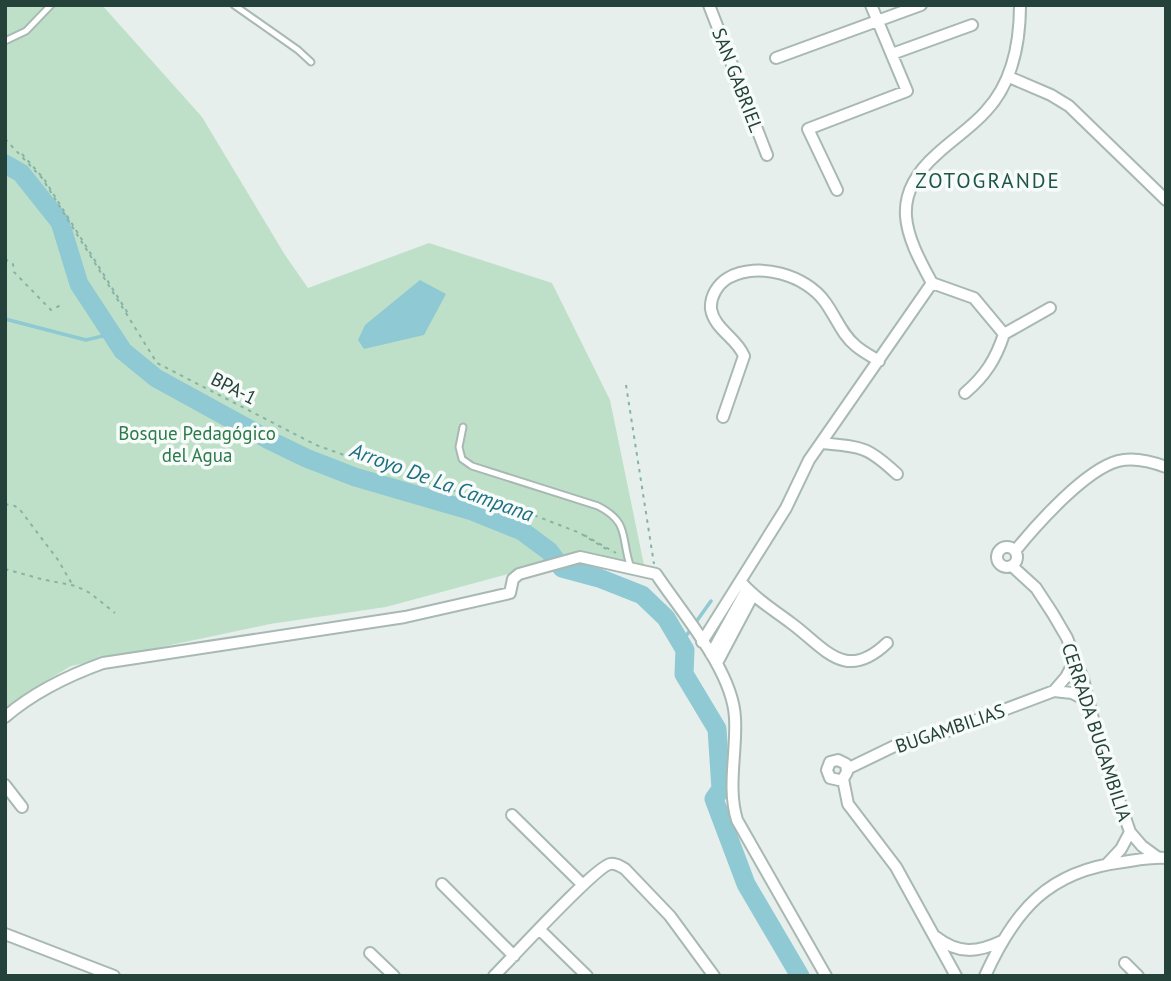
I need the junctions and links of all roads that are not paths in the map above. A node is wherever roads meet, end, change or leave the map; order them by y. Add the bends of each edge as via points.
1 (51, 5) edge
2 (234, 5) edge
3 (709, 5) edge
4 (871, 5) edge
5 (921, 5) edge
6 (1020, 5) edge
7 (878, 21) junction
8 (972, 25) dead end
9 (5, 41) edge
10 (892, 54) junction
11 (776, 58) dead end
12 (311, 62) dead end
13 (1009, 77) junction
14 (767, 155) dead end
15 (837, 190) dead end
16 (1166, 200) edge
17 (932, 284) junction
18 (1050, 309) dead end
19 (1004, 334) junction
20 (879, 361) junction
21 (965, 393) dead end
22 (723, 418) dead end
23 (463, 427) dead end
24 (821, 443) junction
25 (1164, 467) edge
26 (897, 474) dead end
27 (1015, 551) junction
28 (630, 564) junction
29 (1012, 566) junction
30 (747, 589) junction
31 (699, 638) junction
32 (887, 643) dead end
33 (714, 659) junction
34 (1075, 660) junction
35 (1054, 691) junction
36 (1088, 701) junction
37 (5, 717) edge
38 (5, 785) edge
39 (22, 807) dead end
40 (512, 815) dead end
41 (1130, 832) junction
42 (1161, 858) edge
43 (1107, 864) junction
44 (442, 884) dead end
45 (583, 885) junction
46 (540, 930) junction
47 (5, 934) edge
48 (934, 936) junction
49 (1002, 940) junction
50 (370, 953) dead end
51 (514, 956) junction
52 (1125, 963) dead end
53 (88, 971) edge
54 (114, 976) edge
55 (394, 976) edge
56 (494, 976) edge
57 (587, 976) edge
58 (714, 976) edge
59 (826, 976) edge
60 (956, 976) edge
61 (985, 976) edge
62 (1138, 976) edge

1 - 9 lane via 26,31
2 - 12 lane
3 - 14 street, SAN GABRIEL
4 - 7 street
5 - 7 street
6 - 13 street
7 - 10 street
7 - 11 street
8 - 10 street
10 - 15 street via 907,91 808,129
13 - 16 street via 1069,106
13 - 17 street via 987,110 913,181 905,212 907,229
17 - 19 street via 974,298
17 - 20 street
18 - 19 street
19 - 21 street via 990,368
20 - 22 street via 851,341 810,286 774,272 736,273 721,282 712,295 716,322 744,356
20 - 24 street
23 - 28 lane via 459,447 462,459 472,466 611,513 621,524
24 - 26 street via 866,449
24 - 30 street
25 - 27 street via 1126,460 1094,473 1046,515
27 - 29 street via 1017,559
27 - 29 street via 1008,546 997,552 1000,564
28 - 31 street via 656,574
28 - 37 street via 580,557 519,574 510,593 405,617 103,663 69,675 24,700
29 - 34 street, CERRADA BUGAMBILIA via 1036,588
30 - 31 street
30 - 32 street via 827,654 842,660 875,654
30 - 33 street
31 - 33 street
33 - 59 street via 733,701 732,803 737,820
34 - 35 street
34 - 36 street, CERRADA BUGAMBILIA
35 - 36 street
35 - 48 street, BUGAMBILIAS via 956,728 909,739 845,774 848,804 896,867
36 - 41 street, CERRADA BUGAMBILIA
38 - 39 street
40 - 45 street
41 - 42 street, CERRADA BUGAMBILIA
41 - 43 street, CERRADA BUGAMBILIA
42 - 43 street
43 - 49 street via 1051,885 1022,912
44 - 51 street
45 - 46 street
45 - 58 street via 610,864 625,869 670,916
46 - 51 street
46 - 57 street
47 - 53 street
48 - 49 street via 968,951
48 - 60 street
49 - 61 street
50 - 55 street
51 - 56 street
52 - 62 street
53 - 54 street

